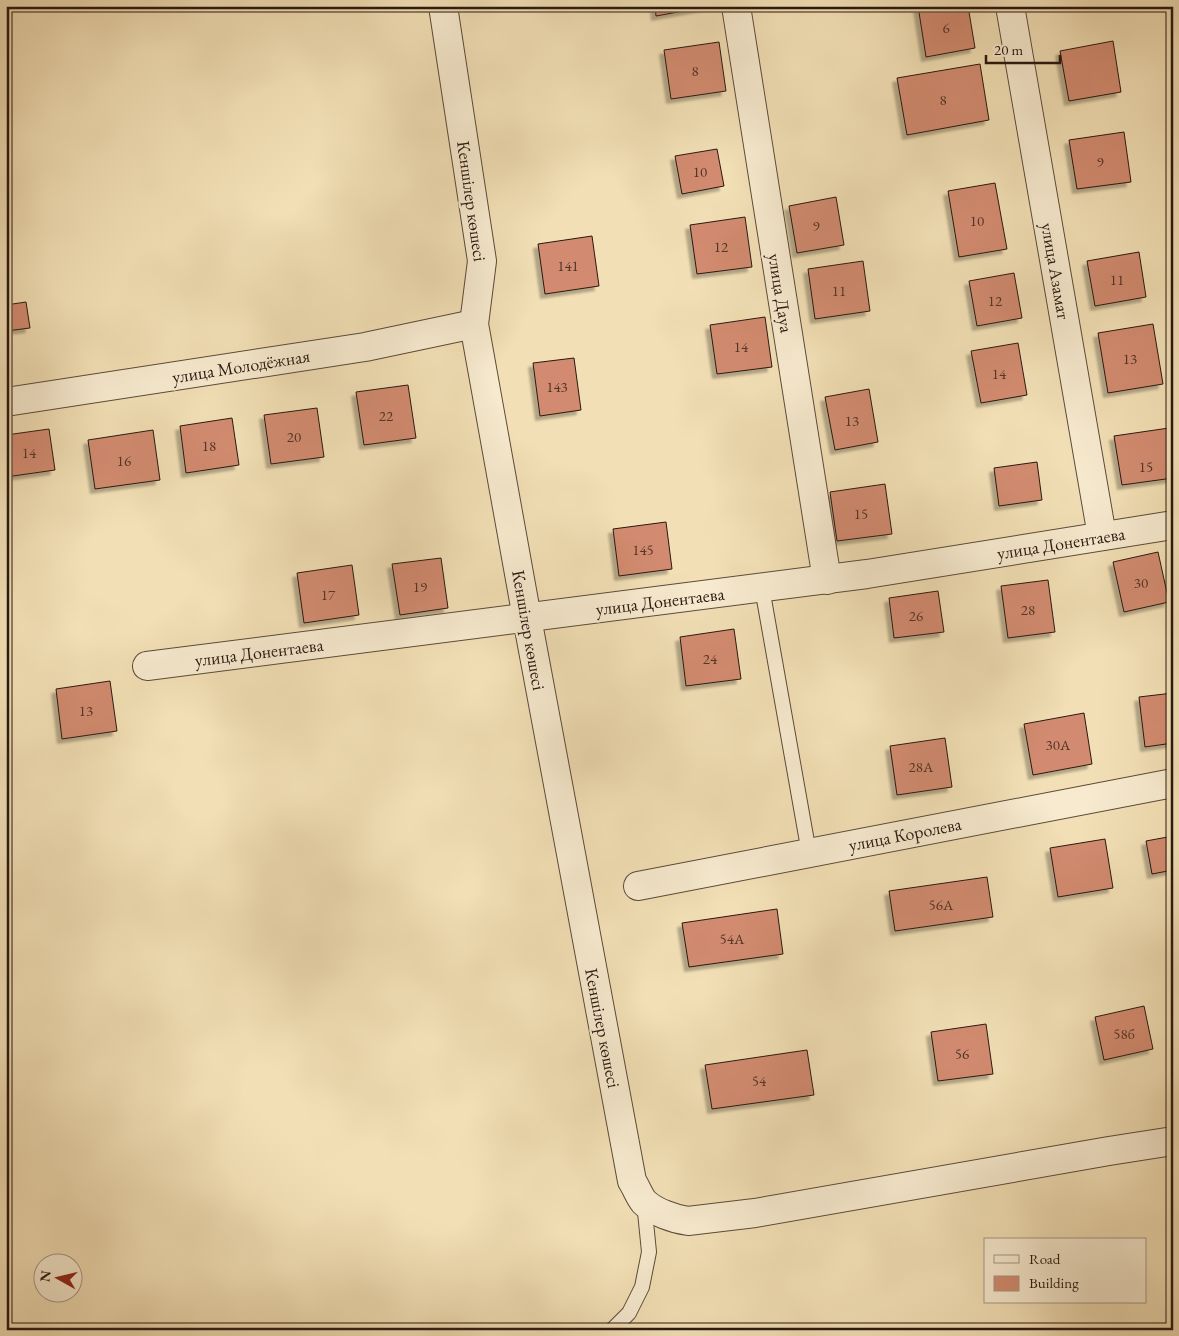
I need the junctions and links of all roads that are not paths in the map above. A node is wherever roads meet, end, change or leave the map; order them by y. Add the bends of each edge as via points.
1 (443, 6) edge
2 (736, 6) edge
3 (1010, 6) edge
4 (474, 324) junction
5 (6, 402) edge
6 (1173, 525) edge
7 (1102, 536) junction
8 (827, 580) junction
9 (762, 588) junction
10 (526, 618) junction
11 (146, 666) dead end
12 (1173, 783) edge
13 (809, 853) junction
14 (638, 886) dead end
15 (1173, 1141) edge
16 (644, 1202) junction
17 (612, 1330) edge

1 - 4 street, Кеншілер көшесі via 482,260
2 - 8 street, улица Дауа
3 - 7 street, улица Азамат
4 - 5 street, улица Молодёжная via 365,347
4 - 10 street, Кеншілер көшесі
6 - 7 street, улица Донентаева
7 - 8 street, улица Донентаева
8 - 9 street, улица Донентаева
9 - 10 street, улица Донентаева
9 - 13 lane
10 - 11 street, улица Донентаева
10 - 16 street, Кеншілер көшесі via 632,1181
12 - 13 street, улица Королева
13 - 14 street, улица Королева
15 - 16 street, Кеншілер көшесі via 755,1213 688,1221 663,1214
16 - 17 lane via 649,1252 642,1287 629,1313

